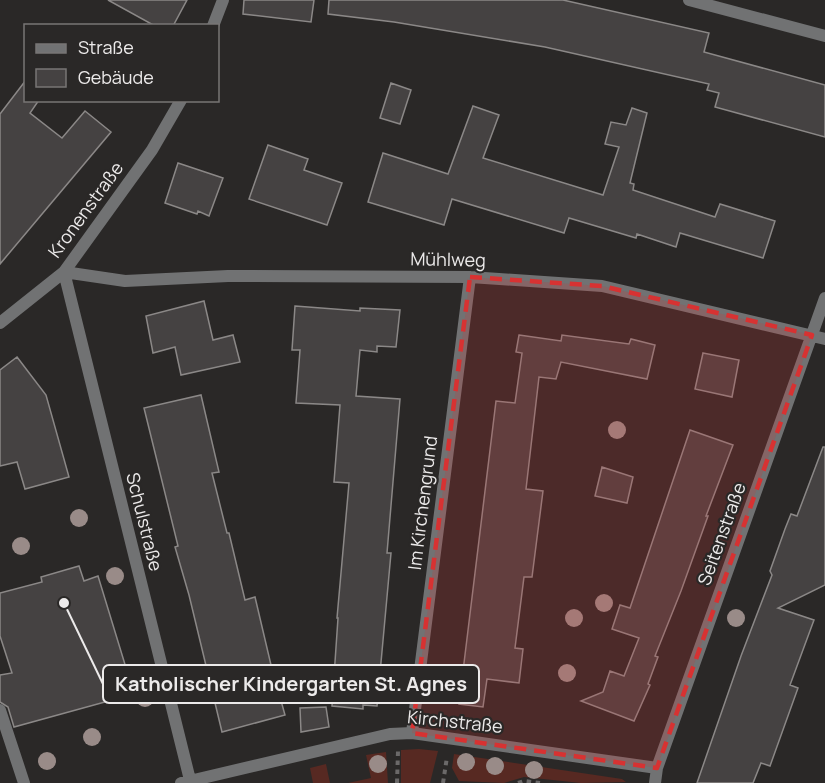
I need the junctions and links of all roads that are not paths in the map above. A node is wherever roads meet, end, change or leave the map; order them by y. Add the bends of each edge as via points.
1 (224, 0) edge
2 (689, 0) edge
3 (214, 24) edge
4 (825, 36) edge
5 (180, 102) edge
6 (64, 272) junction
7 (470, 277) junction
8 (825, 298) edge
9 (0, 323) edge
10 (812, 335) junction
11 (825, 339) edge
12 (0, 710) edge
13 (412, 733) junction
14 (657, 768) junction
15 (186, 782) edge
16 (24, 783) edge
17 (655, 783) edge

1 - 3 street
2 - 4 street
5 - 6 street, Kronenstraße via 152,150
6 - 7 street, Mühlweg via 126,281 228,276
6 - 9 street, Kronenstraße
6 - 15 street, Schulstraße
7 - 10 street, Mühlweg via 602,286
7 - 13 street, Im Kirchengrund
8 - 10 street, Seitenstraße
10 - 11 street, Mühlweg
10 - 14 street, Seitenstraße
12 - 16 street
13 - 14 street, Kirchstraße
13 - 15 street, Kirchstraße via 390,734
14 - 17 street, Seitenstraße

